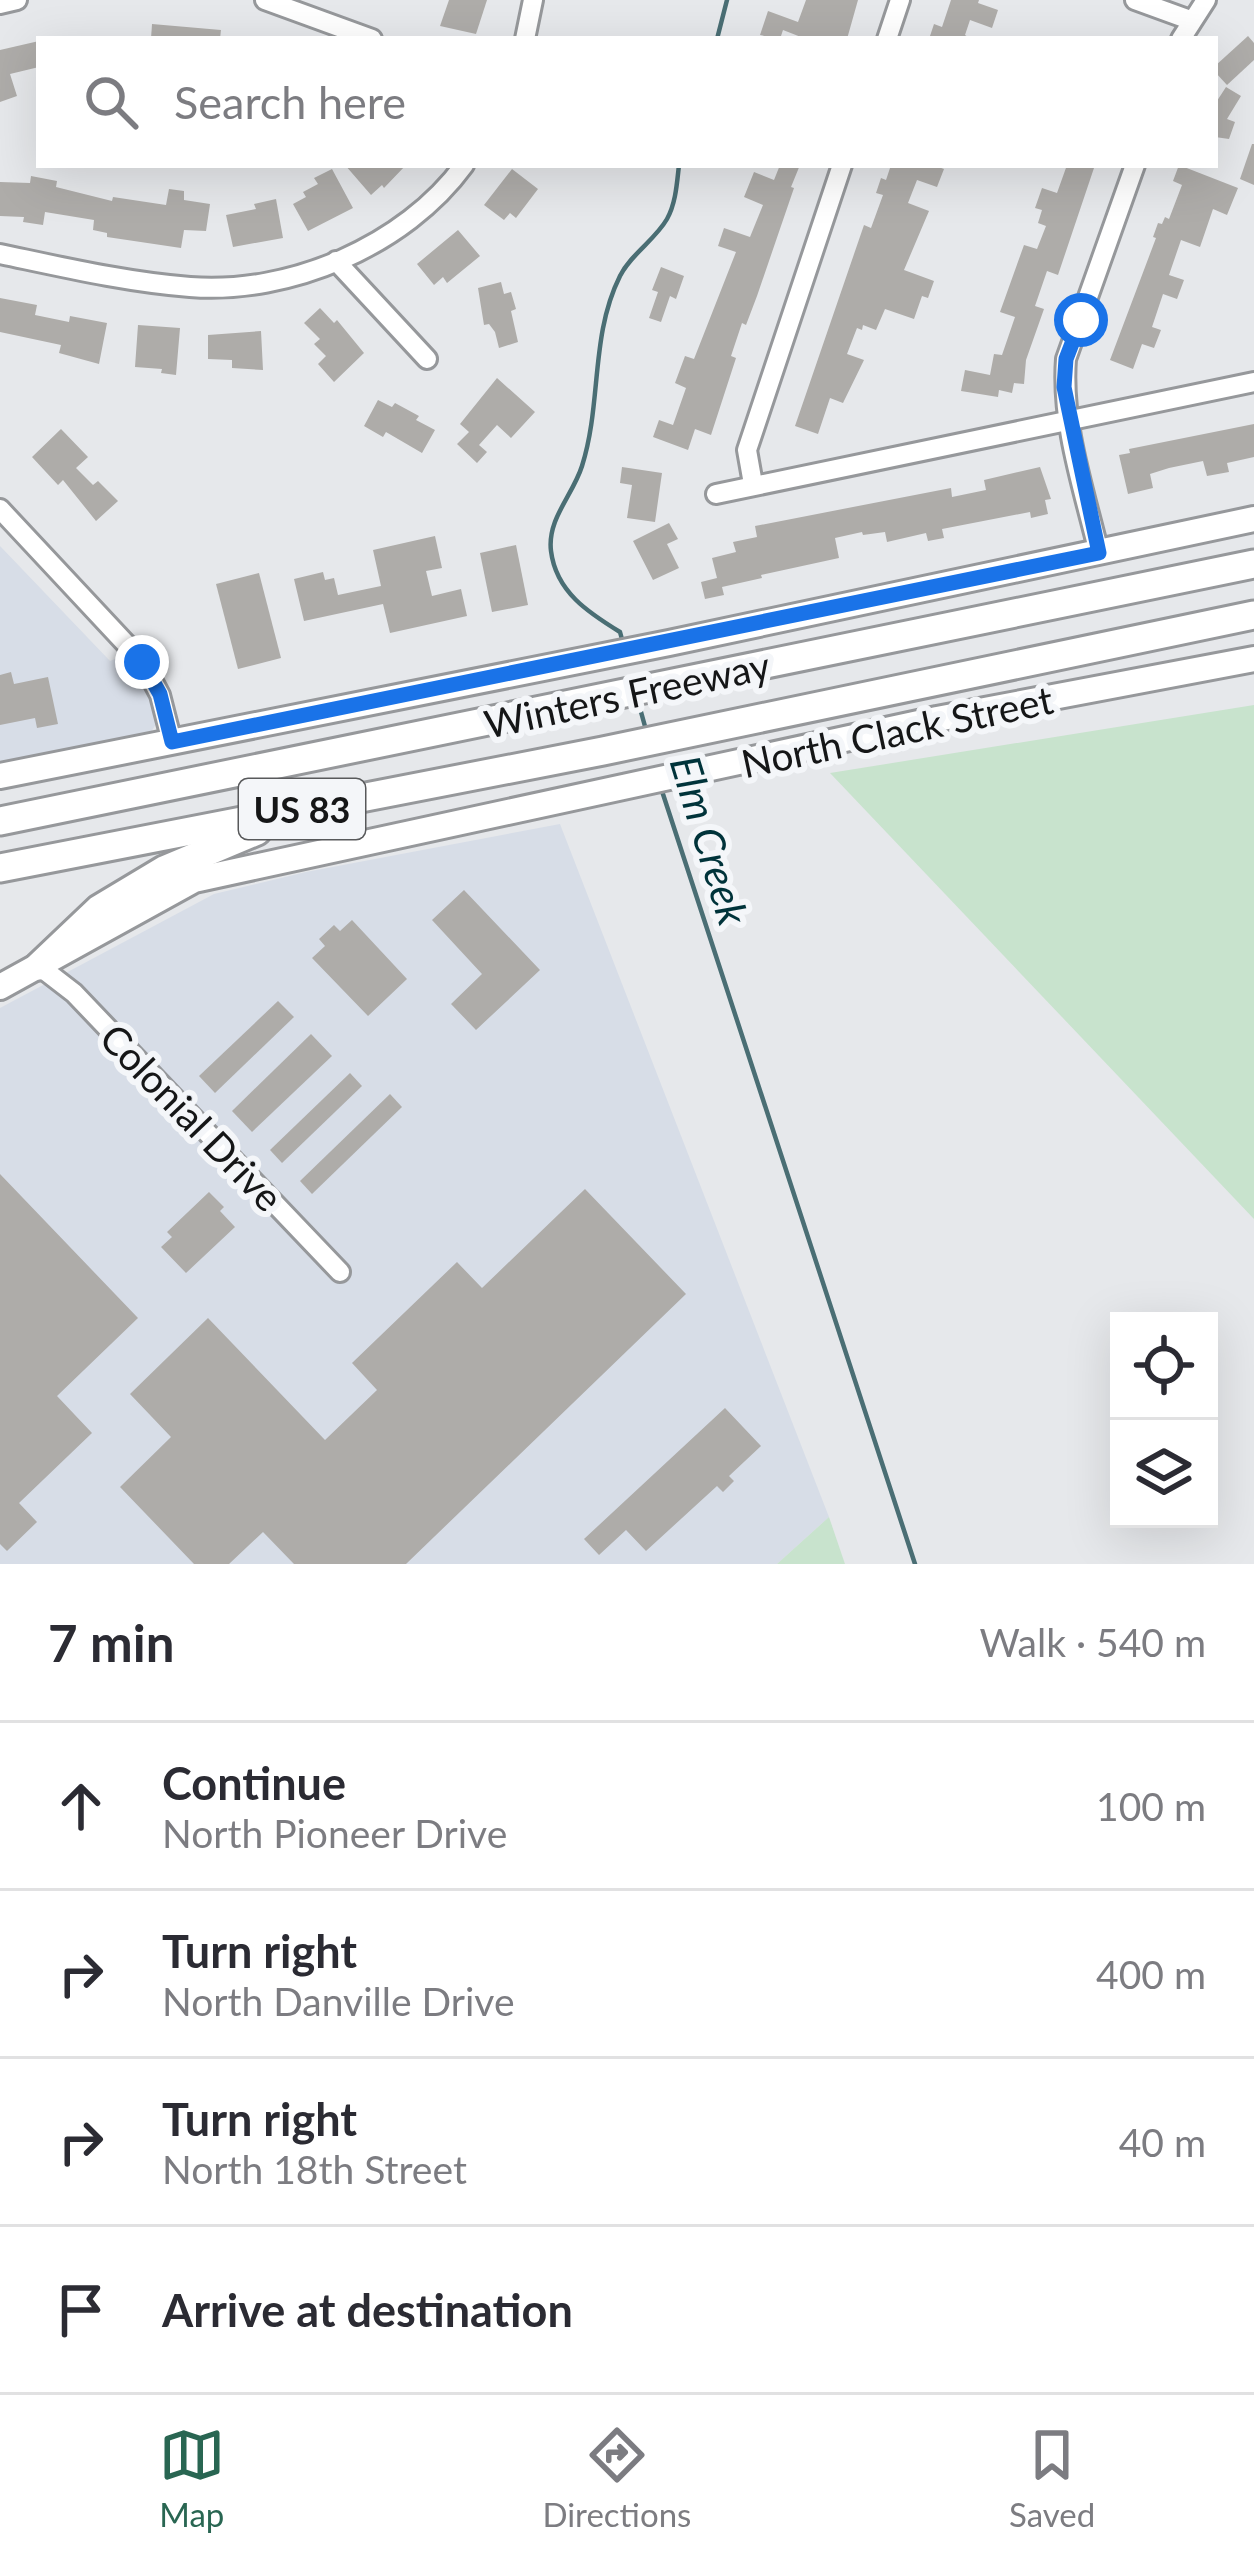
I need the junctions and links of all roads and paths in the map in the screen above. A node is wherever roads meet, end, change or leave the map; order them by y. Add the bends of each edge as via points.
1 (17, 0) edge
2 (265, 0) edge
3 (533, 0) edge
4 (900, 0) edge
5 (1135, 0) edge
6 (1206, 0) edge
7 (0, 4) edge
8 (1190, 20) junction
9 (364, 36) edge
10 (526, 36) edge
11 (887, 36) edge
12 (1182, 36) edge
13 (462, 168) edge
14 (841, 168) edge
15 (1134, 168) edge
16 (0, 254) edge
17 (336, 261) junction
18 (427, 359) dead end
19 (1254, 382) edge
20 (1069, 420) junction
21 (753, 484) junction
22 (716, 494) dead end
23 (0, 509) edge
24 (1254, 519) edge
25 (1099, 553) junction
26 (1254, 564) edge
27 (1254, 615) edge
28 (1254, 659) edge
29 (172, 742) junction
30 (0, 776) edge
31 (346, 801) junction
32 (0, 821) edge
33 (0, 868) edge
34 (39, 966) junction
35 (0, 987) edge
36 (340, 1272) dead end

1 - 7 street
2 - 9 street
3 - 10 street
4 - 11 street
5 - 8 street
6 - 8 street
8 - 12 street
13 - 17 street via 397,229
14 - 21 street via 747,450
15 - 20 street via 1066,359
16 - 17 street via 192,288 256,285
17 - 18 street
19 - 20 street
20 - 21 street
20 - 25 street
21 - 22 street
23 - 29 street via 142,662
24 - 25 main road
25 - 29 main road
26 - 32 highway, Winters Freeway / US 83
27 - 31 highway, Winters Freeway / US 83
28 - 34 main road, North Clack Street via 194,880
29 - 30 main road
31 - 33 highway, Winters Freeway / US 83
31 - 34 highway via 164,870 99,909
34 - 35 main road, North Clack Street
34 - 36 street, Colonial Drive

